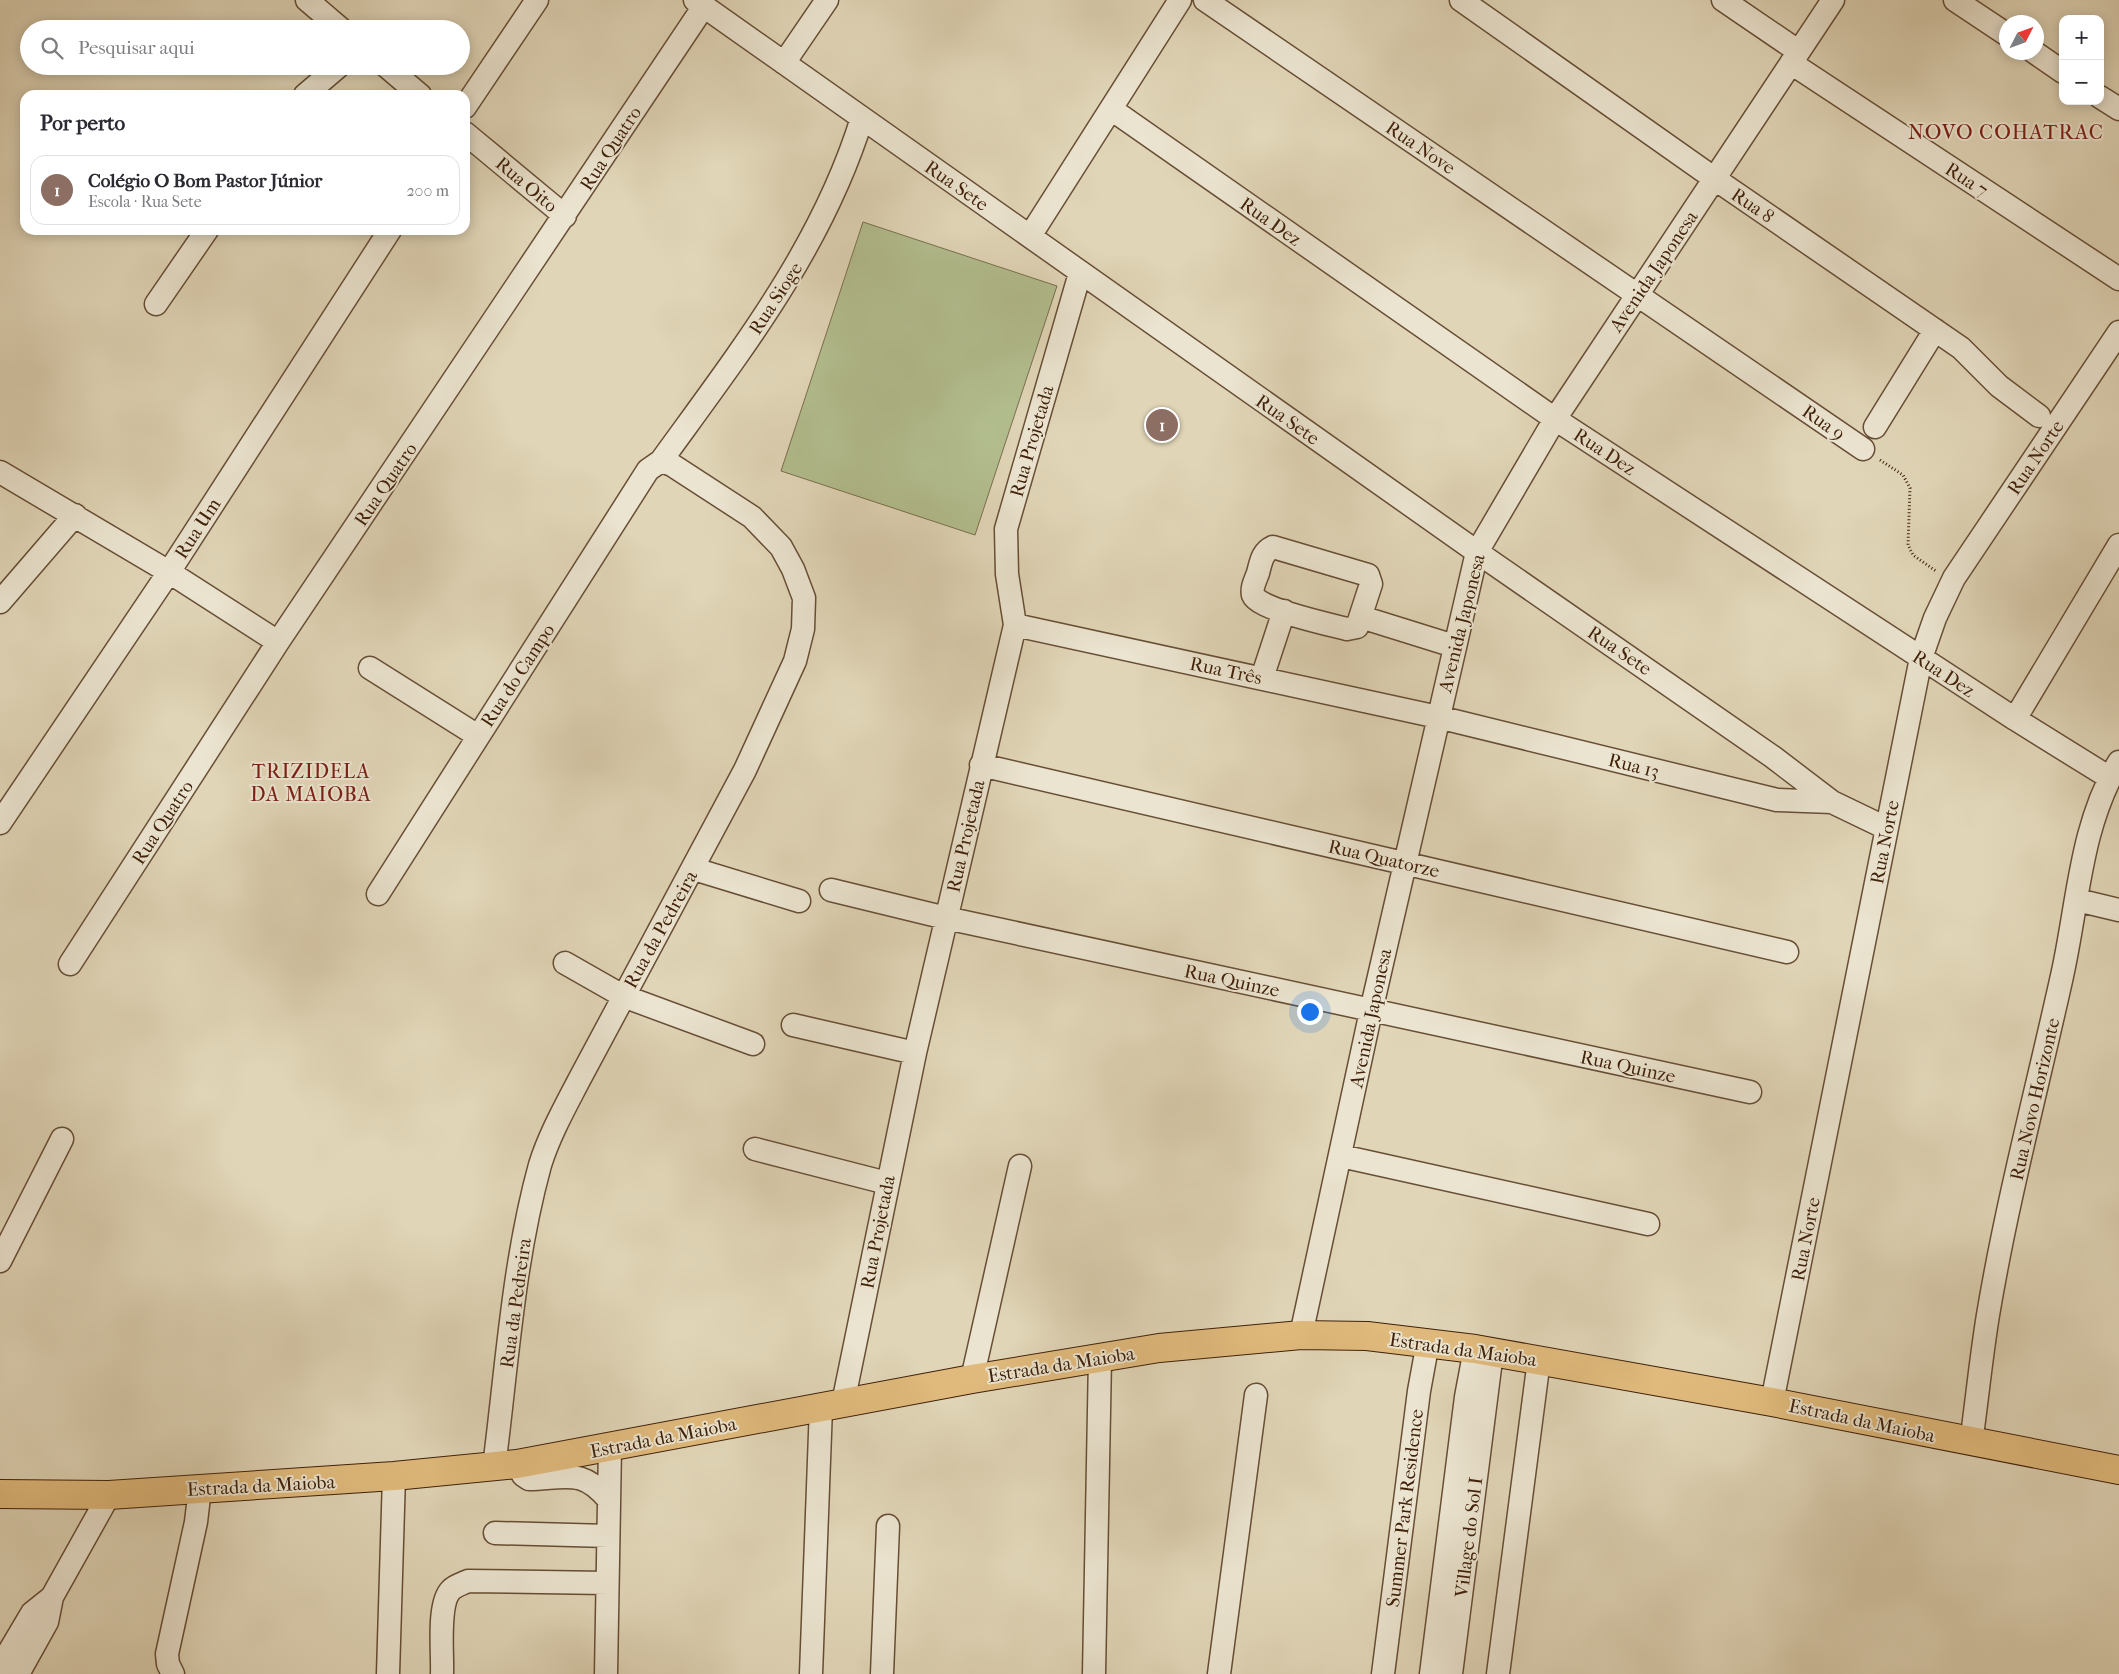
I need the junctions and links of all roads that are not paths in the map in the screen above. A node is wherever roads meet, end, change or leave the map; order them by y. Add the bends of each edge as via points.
1 (307, 0) edge
2 (536, 0) edge
3 (827, 0) edge
4 (1180, 0) edge
5 (1205, 0) edge
6 (1461, 0) edge
7 (1723, 0) edge
8 (1832, 0) edge
9 (1955, 0) edge
10 (699, 3) edge
11 (330, 20) edge
12 (1999, 29) edge
13 (1794, 57) junction
14 (2044, 59) edge
15 (784, 63) junction
16 (2059, 69) edge
17 (328, 75) edge
18 (397, 75) edge
19 (311, 90) edge
20 (414, 90) edge
21 (470, 99) edge
22 (2104, 100) edge
23 (1110, 109) junction
24 (2119, 109) edge
25 (862, 118) junction
26 (470, 137) edge
27 (1715, 179) junction
28 (565, 216) junction
29 (204, 235) edge
30 (387, 235) edge
31 (1030, 236) junction
32 (1080, 273) junction
33 (2119, 279) edge
34 (1637, 294) junction
35 (156, 304) dead end
36 (1935, 330) junction
37 (2119, 332) edge
38 (2039, 416) dead end
39 (1556, 419) junction
40 (1875, 427) dead end
41 (1863, 449) road end
42 (661, 461) junction
43 (0, 472) edge
44 (75, 515) junction
45 (2119, 545) edge
46 (1477, 552) junction
47 (169, 572) junction
48 (0, 602) edge
49 (1284, 611) junction
50 (1361, 617) junction
51 (1015, 625) junction
52 (278, 642) junction
53 (1454, 646) junction
54 (1922, 658) junction
55 (370, 668) dead end
56 (1262, 678) junction
57 (1438, 717) junction
58 (2015, 719) junction
59 (478, 736) junction
60 (981, 765) junction
61 (2114, 770) edge
62 (1832, 802) junction
63 (0, 823) edge
64 (1886, 828) junction
65 (1406, 863) junction
66 (694, 869) junction
67 (832, 890) dead end
68 (378, 894) dead end
69 (2076, 900) junction
70 (799, 901) dead end
71 (2119, 910) edge
72 (946, 918) junction
73 (1787, 952) dead end
74 (565, 963) dead end
75 (70, 964) dead end
76 (623, 996) junction
77 (1371, 1011) junction
78 (793, 1025) dead end
79 (753, 1044) dead end
80 (916, 1053) junction
81 (1750, 1092) dead end
82 (62, 1139) dead end
83 (755, 1148) dead end
84 (1341, 1156) junction
85 (1020, 1166) dead end
86 (887, 1183) junction
87 (1648, 1224) dead end
88 (0, 1261) edge
89 (1301, 1335) junction
90 (1428, 1342) junction
91 (1483, 1350) junction
92 (1100, 1358) junction
93 (1539, 1360) junction
94 (972, 1379) junction
95 (1256, 1395) dead end
96 (1772, 1402) junction
97 (832, 1405) junction
98 (1971, 1443) junction
99 (610, 1447) junction
100 (506, 1465) junction
101 (2119, 1470) edge
102 (394, 1476) junction
103 (200, 1488) junction
104 (0, 1494) edge
105 (109, 1495) junction
106 (609, 1500) junction
107 (888, 1526) dead end
108 (495, 1533) dead end
109 (608, 1536) junction
110 (606, 1583) junction
111 (52, 1597) junction
112 (0, 1667) edge
113 (18, 1674) edge
114 (173, 1674) edge
115 (388, 1674) edge
116 (442, 1674) edge
117 (606, 1674) edge
118 (811, 1674) edge
119 (882, 1674) edge
120 (1094, 1674) edge
121 (1219, 1674) edge
122 (1383, 1674) edge
123 (1431, 1674) edge
124 (1451, 1674) edge
125 (1498, 1674) edge

1 - 11 street
2 - 21 street
3 - 15 street
4 - 23 street
5 - 34 street, Rua Nove
6 - 27 street, Rua 8
7 - 13 street, Rua 7
8 - 13 street, Avenida Japonesa
9 - 12 street
10 - 15 street, Rua Sete
10 - 28 street, Rua Quatro
13 - 27 street, Avenida Japonesa
13 - 33 street, Rua 7
14 - 16 street
15 - 25 street, Rua Sete
17 - 19 street
18 - 20 street
22 - 24 street
23 - 31 street
23 - 39 street, Rua Dez
25 - 31 street, Rua Sete
25 - 42 street, Rua Sioge via 840,181 808,246 757,328
26 - 28 street, Rua Oito
27 - 34 street, Avenida Japonesa
27 - 36 street, Rua 8
28 - 52 street, Rua Quatro
29 - 35 street
30 - 47 street, Rua Um
31 - 32 street, Rua Sete
32 - 46 street, Rua Sete
32 - 51 street, Rua Projetada via 1006,529 1007,574
34 - 39 street, Avenida Japonesa
34 - 41 street, Rua 9
36 - 38 street, Rua 8 via 1961,348 1999,386
36 - 40 street
37 - 54 street, Rua Norte via 1954,578 1935,618
39 - 46 street, Avenida Japonesa
39 - 54 street, Rua Dez
42 - 59 street, Rua do Campo via 648,470
42 - 66 street, Rua da Pedreira via 752,517 781,547 804,598 803,629 795,661 745,770
43 - 44 street
44 - 47 street
44 - 48 street
45 - 58 street
46 - 53 street, Avenida Japonesa
46 - 62 street, Rua Sete via 1773,757
47 - 52 street
47 - 63 street, Rua Um
49 - 50 street via 1347,629 1357,627
49 - 50 street via 1254,597 1253,590 1264,554 1273,547 1368,575 1371,584
49 - 56 street
50 - 53 street
51 - 56 street, Rua Três
51 - 60 street, Rua Projetada
52 - 75 street, Rua Quatro
53 - 57 street, Avenida Japonesa
54 - 58 street, Rua Dez
54 - 64 street, Rua Norte
55 - 59 street
56 - 57 street, Rua Três
57 - 62 street, Rua 13 via 1777,800
57 - 65 street, Avenida Japonesa
58 - 61 street, Rua Dez
59 - 68 street, Rua do Campo
60 - 65 street, Rua Quatorze
60 - 72 street, Rua Projetada
61 - 69 street, Rua Novo Horizonte via 2092,821
62 - 64 street, Rua Sete
64 - 96 street, Rua Norte
65 - 73 street, Rua Quatorze
65 - 77 street, Avenida Japonesa
66 - 70 street
66 - 76 street, Rua da Pedreira
67 - 72 street, Rua Quinze
69 - 71 street
69 - 98 street, Rua Novo Horizonte via 1988,1315
72 - 77 street, Rua Quinze
72 - 80 street, Rua Projetada
74 - 76 street
76 - 79 street
76 - 100 street, Rua da Pedreira via 556,1125 541,1164 521,1247
77 - 81 street, Rua Quinze
77 - 84 street, Avenida Japonesa
78 - 80 street
80 - 86 street, Rua Projetada
82 - 88 street
83 - 86 street
84 - 87 street
84 - 89 street, Avenida Japonesa
85 - 94 street
86 - 97 street, Rua Projetada
89 - 90 main road, Estrada da Maioba via 1367,1336
89 - 92 main road, Estrada da Maioba via 1158,1348
90 - 91 main road, Estrada da Maioba
90 - 122 street, Summer Park Residence
91 - 93 main road, Estrada da Maioba
91 - 123 street via 1466,1397
91 - 124 street, Village do Sol I via 1485,1400
92 - 94 main road, Estrada da Maioba
92 - 120 street
93 - 96 main road, Estrada da Maioba
93 - 125 street
94 - 97 main road, Estrada da Maioba
95 - 121 street
96 - 98 main road, Estrada da Maioba
97 - 99 main road, Estrada da Maioba
97 - 118 street, Rua Projetada
98 - 101 main road, Estrada da Maioba
99 - 100 main road, Estrada da Maioba
99 - 106 street
100 - 102 main road, Estrada da Maioba
100 - 106 street via 529,1479 586,1478
102 - 103 main road, Estrada da Maioba
102 - 115 street
103 - 105 main road, Estrada da Maioba
103 - 114 street via 196,1522 167,1654
104 - 105 main road, Estrada da Maioba
105 - 111 street
106 - 109 street
107 - 119 street
108 - 109 street
109 - 110 street
110 - 116 street via 468,1581 457,1585 443,1604
110 - 117 street
111 - 112 street via 32,1613
111 - 113 street via 47,1622

